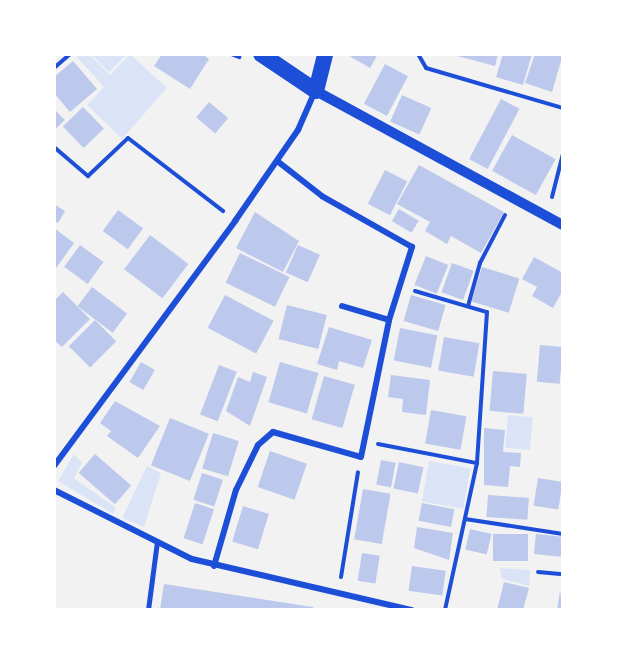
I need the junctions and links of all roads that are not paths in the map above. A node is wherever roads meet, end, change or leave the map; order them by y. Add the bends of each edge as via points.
1 (261, 54) edge
2 (325, 54) edge
3 (316, 91) junction
4 (277, 162) junction
5 (560, 223) edge
6 (342, 306) dead end
7 (389, 320) junction
8 (54, 466) edge
9 (54, 490) edge
10 (157, 542) junction
11 (214, 566) junction
12 (148, 610) edge
13 (412, 610) edge

1 - 3 highway
2 - 3 highway
3 - 4 street
3 - 5 street
4 - 7 street via 322,196 412,247
4 - 8 street
6 - 7 street
7 - 11 street via 361,457 273,432 258,445 236,490
9 - 10 street
10 - 11 street
10 - 12 lane
11 - 13 street

